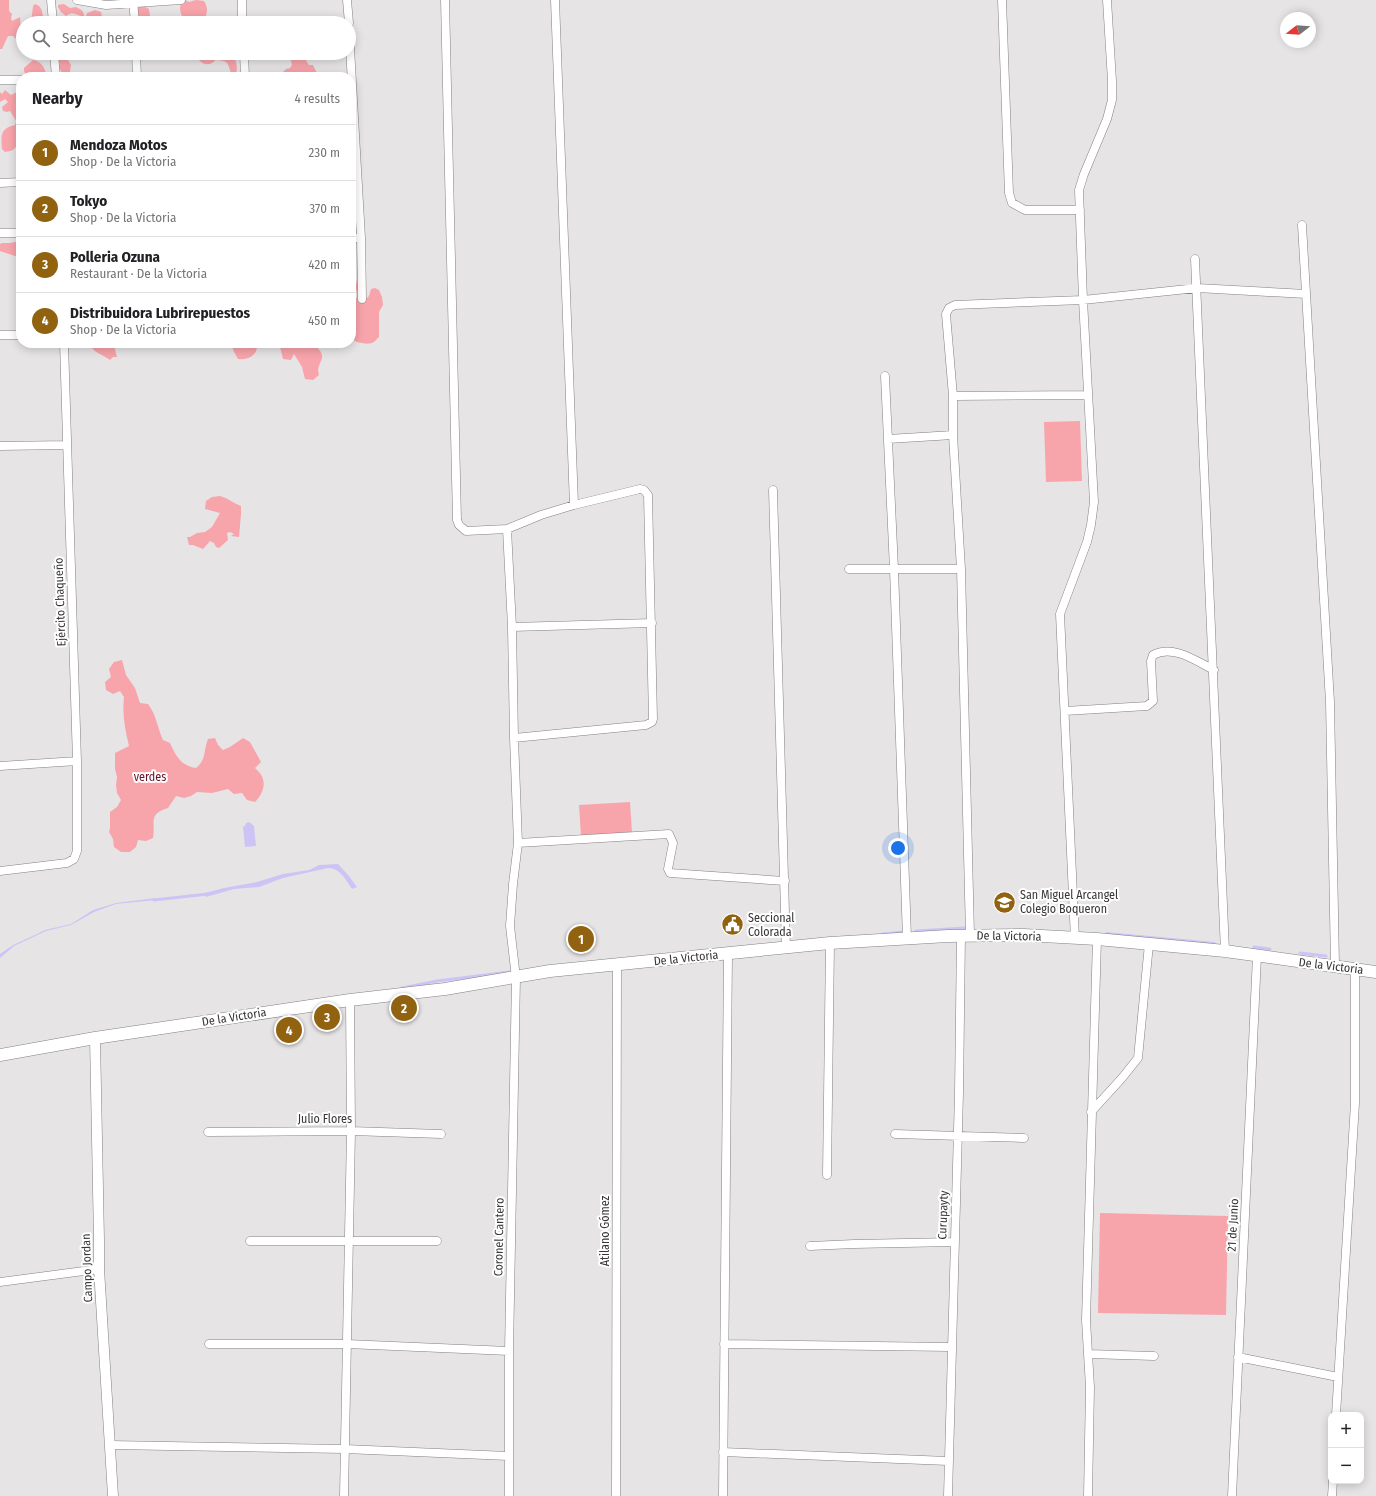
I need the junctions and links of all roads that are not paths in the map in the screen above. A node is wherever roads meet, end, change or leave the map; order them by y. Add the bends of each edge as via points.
1 (51, 0) edge
2 (77, 0) edge
3 (181, 0) edge
4 (242, 0) edge
5 (347, 0) edge
6 (445, 0) edge
7 (555, 0) edge
8 (1002, 0) edge
9 (1107, 0) edge
10 (134, 2) edge
11 (52, 16) edge
12 (135, 16) edge
13 (242, 16) edge
14 (348, 16) edge
15 (55, 60) edge
16 (136, 60) edge
17 (244, 60) edge
18 (351, 60) edge
19 (56, 72) edge
20 (137, 72) edge
21 (244, 72) edge
22 (351, 72) edge
23 (0, 80) edge
24 (16, 80) edge
25 (356, 152) edge
26 (16, 182) edge
27 (0, 183) edge
28 (1080, 210) junction
29 (1302, 225) dead end
30 (0, 233) edge
31 (16, 233) edge
32 (356, 238) edge
33 (361, 238) junction
34 (1195, 259) dead end
35 (1197, 288) junction
36 (1306, 294) junction
37 (362, 299) dead end
38 (1083, 300) junction
39 (0, 335) edge
40 (16, 335) edge
41 (64, 348) edge
42 (885, 376) dead end
43 (1088, 395) junction
44 (953, 396) junction
45 (953, 436) junction
46 (888, 439) junction
47 (67, 445) junction
48 (0, 446) edge
49 (773, 490) dead end
50 (574, 504) junction
51 (507, 529) junction
52 (849, 569) dead end
53 (894, 569) junction
54 (961, 569) junction
55 (652, 623) junction
56 (512, 627) junction
57 (1214, 670) junction
58 (1065, 711) junction
59 (514, 738) junction
60 (76, 761) junction
61 (0, 766) edge
62 (518, 843) junction
63 (0, 871) edge
64 (785, 881) junction
65 (966, 935) junction
66 (907, 938) junction
67 (1075, 939) junction
68 (1097, 939) junction
69 (830, 943) junction
70 (1149, 944) junction
71 (786, 948) junction
72 (1225, 951) junction
73 (728, 954) junction
74 (1257, 956) junction
75 (617, 965) junction
76 (1334, 965) junction
77 (1355, 968) junction
78 (1376, 972) edge
79 (516, 978) junction
80 (350, 1000) junction
81 (95, 1038) junction
82 (0, 1055) edge
83 (1092, 1112) junction
84 (351, 1131) junction
85 (208, 1132) dead end
86 (441, 1134) dead end
87 (895, 1134) dead end
88 (958, 1135) junction
89 (1024, 1138) dead end
90 (826, 1175) dead end
91 (348, 1240) junction
92 (250, 1241) dead end
93 (437, 1241) dead end
94 (954, 1242) junction
95 (810, 1246) dead end
96 (99, 1269) junction
97 (0, 1282) edge
98 (209, 1344) dead end
99 (347, 1344) junction
100 (724, 1344) junction
101 (951, 1347) junction
102 (509, 1351) junction
103 (1088, 1354) junction
104 (1154, 1356) dead end
105 (1238, 1357) junction
106 (1338, 1377) junction
107 (1336, 1412) edge
108 (110, 1445) junction
109 (345, 1449) junction
110 (723, 1452) junction
111 (508, 1456) junction
112 (948, 1461) junction
113 (1333, 1484) edge
114 (113, 1496) edge
115 (344, 1496) edge
116 (509, 1496) edge
117 (616, 1496) edge
118 (723, 1496) edge
119 (948, 1496) edge
120 (1088, 1496) edge
121 (1232, 1496) edge
122 (1332, 1496) edge

1 - 11 street
2 - 10 street via 106,5
3 - 10 street
4 - 13 street
5 - 14 street
6 - 51 street via 457,520 466,531
7 - 50 street
8 - 28 street via 1009,193 1012,203 1025,210
9 - 28 street via 1112,100 1079,190
10 - 12 street
15 - 19 street
16 - 20 street
17 - 21 street
18 - 22 street
23 - 24 street
25 - 33 street
26 - 27 street
28 - 38 street
29 - 36 street
30 - 31 street
32 - 33 street
33 - 37 street
34 - 35 street
35 - 36 street
35 - 38 street
35 - 57 street
36 - 76 street via 1330,702
38 - 43 street
38 - 44 street, Curupayty via 955,305 950,308 946,314
39 - 40 street
41 - 47 street, Ejército Chaqueño
42 - 46 street
43 - 44 street
43 - 58 street via 1094,502 1087,542 1060,614
44 - 45 street, Curupayty
45 - 46 street
45 - 54 street, Curupayty
46 - 53 street
47 - 48 street
47 - 60 street, Ejército Chaqueño
49 - 64 street
50 - 51 street
50 - 55 street via 640,489 648,495
51 - 56 street, Coronel Cantero
52 - 53 street
53 - 54 street
53 - 66 street
54 - 65 street, Curupayty
55 - 56 street
55 - 59 street via 652,722 639,726
56 - 59 street, Coronel Cantero
57 - 58 street via 1175,652 1159,652 1153,655 1151,661 1152,703 1147,706
57 - 72 street
58 - 67 street
59 - 62 street, Coronel Cantero
60 - 61 street
60 - 63 street, Ejército Chaqueño via 77,851 74,859 67,863
62 - 64 street via 669,834 673,843 668,869 670,873
62 - 79 street, Coronel Cantero via 510,926
64 - 71 street
65 - 66 main road, De la Victoria
65 - 67 main road, De la Victoria via 1024,935
65 - 88 street, Curupayty
66 - 69 main road, De la Victoria
67 - 68 main road, De la Victoria
68 - 70 main road, De la Victoria
68 - 83 street
69 - 71 main road, De la Victoria
69 - 90 street
70 - 72 main road, De la Victoria
70 - 83 street via 1138,1058
71 - 73 main road, De la Victoria
72 - 74 main road, De la Victoria
73 - 75 main road, De la Victoria
73 - 100 street
74 - 76 main road, De la Victoria
74 - 105 street, 21 de Junio
75 - 79 main road, De la Victoria via 550,971
75 - 117 street, Atilano Gómez
76 - 77 main road, De la Victoria
77 - 78 main road, De la Victoria
77 - 106 street via 1355,1103
79 - 80 main road, De la Victoria
79 - 102 street, Coronel Cantero
80 - 81 main road, De la Victoria
80 - 84 street
81 - 82 main road, De la Victoria
81 - 96 street, Campo Jordan
83 - 103 street via 1086,1320
84 - 85 street, Julio Flores
84 - 86 street, Julio Flores
84 - 91 street
87 - 88 street
88 - 89 street
88 - 94 street, Curupayty
91 - 92 street
91 - 93 street
91 - 99 street
94 - 95 street
94 - 101 street, Curupayty
96 - 97 street
96 - 108 street, Campo Jordan
98 - 99 street
99 - 102 street
99 - 109 street
100 - 101 street
100 - 110 street
101 - 112 street, Curupayty
102 - 111 street, Coronel Cantero
103 - 104 street
103 - 120 street
105 - 106 street
105 - 121 street, 21 de Junio
106 - 107 street
108 - 109 street
108 - 114 street, Campo Jordan
109 - 111 street
109 - 115 street
110 - 112 street
110 - 118 street
111 - 116 street, Coronel Cantero
112 - 119 street, Curupayty
113 - 122 street

